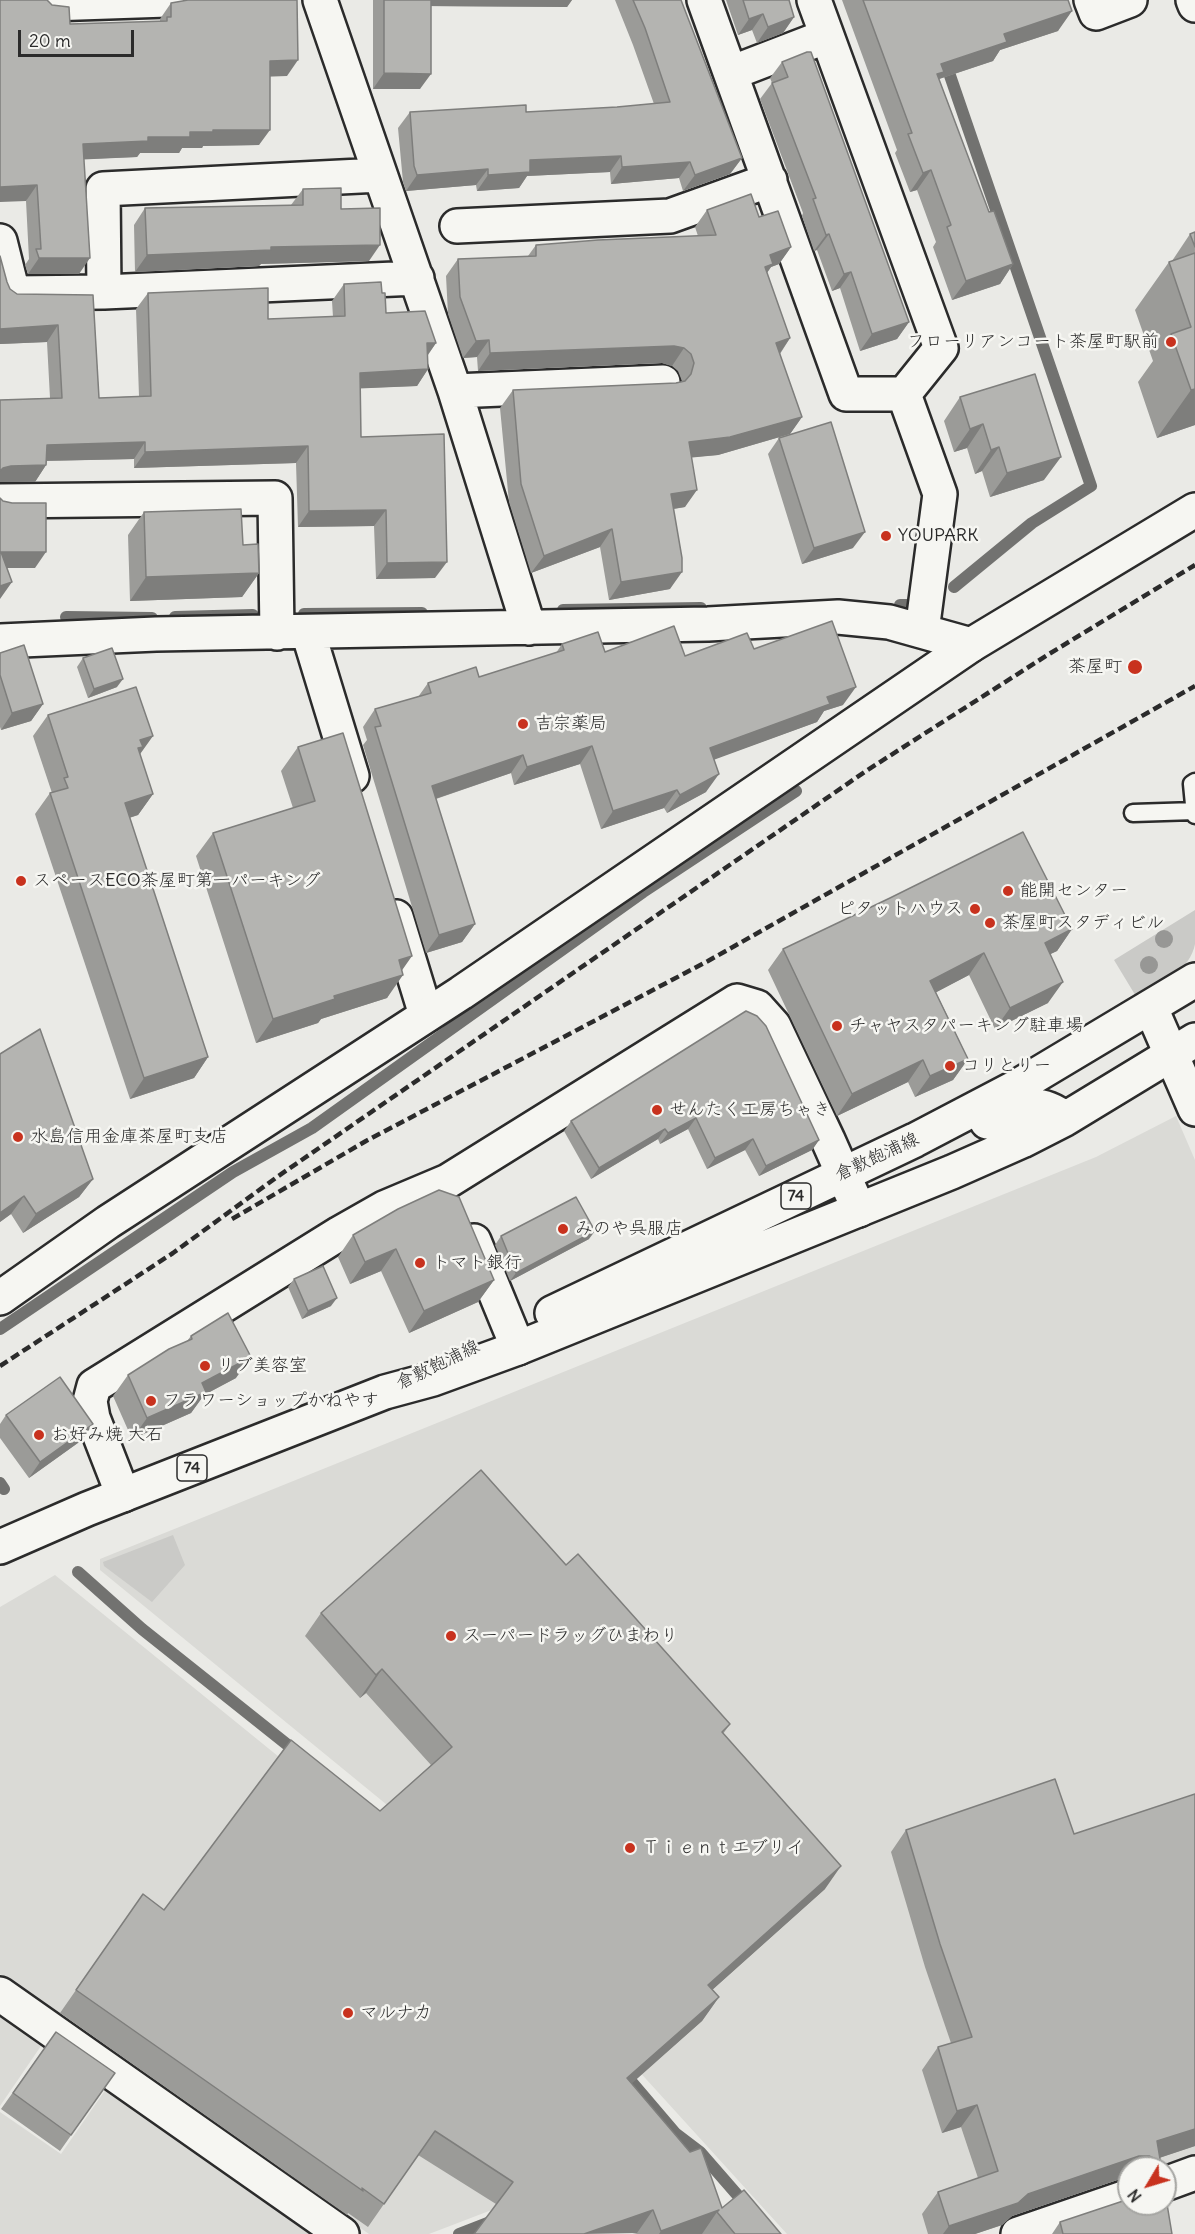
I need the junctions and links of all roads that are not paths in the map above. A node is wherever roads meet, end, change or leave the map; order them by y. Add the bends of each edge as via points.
1 (167, 0) edge
2 (320, 0) edge
3 (704, 0) edge
4 (814, 0) edge
5 (1091, 0) edge
6 (1130, 0) edge
7 (1193, 0) edge
8 (50, 4) edge
9 (1195, 5) edge
10 (827, 36) junction
11 (731, 73) junction
12 (380, 175) junction
13 (770, 180) junction
14 (457, 226) dead end
15 (0, 242) edge
16 (417, 278) junction
17 (104, 292) junction
18 (663, 382) edge
19 (455, 391) junction
20 (904, 394) junction
21 (0, 501) edge
22 (1195, 510) edge
23 (525, 615) junction
24 (922, 631) junction
25 (292, 633) junction
26 (0, 641) edge
27 (971, 645) junction
28 (1195, 782) edge
29 (360, 801) edge
30 (1133, 813) dead end
31 (1195, 813) edge
32 (388, 891) edge
33 (1195, 980) edge
34 (1150, 1008) junction
35 (426, 1015) junction
36 (1183, 1047) edge
37 (1195, 1109) edge
38 (448, 1181) junction
39 (851, 1191) junction
40 (0, 1298) edge
41 (515, 1339) junction
42 (123, 1495) junction
43 (0, 1547) edge
44 (0, 1994) edge
45 (1195, 2173) edge
46 (1177, 2180) edge
47 (1117, 2200) edge
48 (342, 2234) edge
49 (1018, 2234) edge

1 - 8 street
2 - 12 street
3 - 11 street
4 - 10 street
5 - 6 street via 1096,13
7 - 9 street
10 - 11 street
10 - 20 street via 941,348
11 - 13 street
12 - 16 street
12 - 17 street via 103,189
13 - 14 street via 670,216
13 - 20 street via 846,394
15 - 17 street via 13,293
16 - 17 street
16 - 19 street
18 - 19 street
19 - 23 street
20 - 24 street via 940,494
21 - 25 street via 275,498
22 - 27 street
23 - 24 street via 708,624 838,617 889,622
23 - 25 street via 418,629
24 - 27 street
25 - 26 street
25 - 29 street
27 - 35 street
28 - 31 lane
30 - 31 lane
32 - 35 street
33 - 34 street, 倉敷飽浦線 / 74
34 - 36 street
34 - 39 street, 倉敷飽浦線 / 74 via 1018,1086 915,1140
35 - 40 street via 108,1222
36 - 37 street
36 - 39 street via 1065,1119 1055,1111 1037,1106 1020,1107
38 - 39 street via 737,1001 757,1007 774,1026
38 - 41 street
38 - 42 street via 384,1208 340,1233 94,1386 90,1401 93,1418
39 - 41 street, 倉敷飽浦線 / 74
39 - 41 street, 倉敷飽浦線 / 74 via 751,1218
41 - 42 street, 倉敷飽浦線 / 74 via 429,1366 385,1392
42 - 43 street, 倉敷飽浦線 / 74
44 - 48 street
45 - 46 street
47 - 49 street

